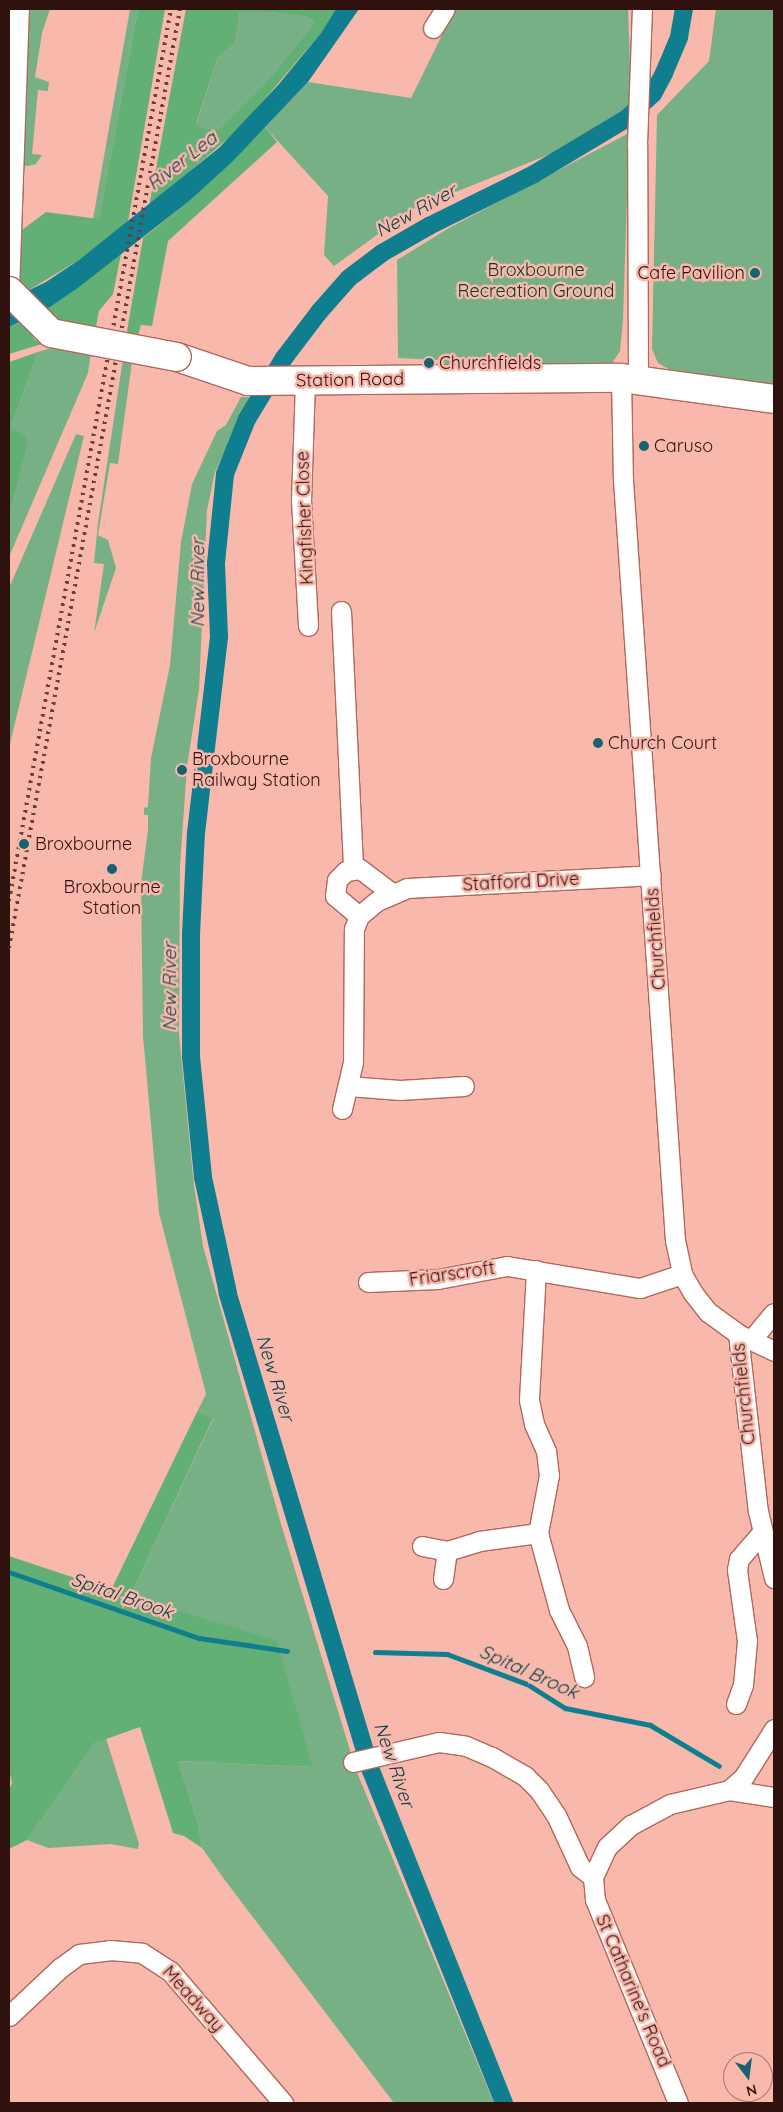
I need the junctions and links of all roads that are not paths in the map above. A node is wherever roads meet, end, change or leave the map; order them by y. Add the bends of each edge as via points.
1 (19, 9) edge
2 (445, 9) edge
3 (642, 9) edge
4 (433, 28) dead end
5 (10, 283) edge
6 (629, 379) junction
7 (280, 381) junction
8 (774, 399) edge
9 (341, 611) dead end
10 (308, 626) dead end
11 (353, 868) junction
12 (651, 875) junction
13 (391, 892) junction
14 (359, 916) junction
15 (348, 1086) junction
16 (464, 1086) dead end
17 (342, 1109) dead end
18 (536, 1270) junction
19 (682, 1274) junction
20 (368, 1282) dead end
21 (774, 1312) edge
22 (744, 1337) junction
23 (774, 1351) edge
24 (538, 1533) junction
25 (762, 1533) junction
26 (422, 1546) dead end
27 (447, 1550) junction
28 (443, 1578) dead end
29 (774, 1578) edge
30 (584, 1677) dead end
31 (736, 1704) dead end
32 (774, 1728) edge
33 (353, 1762) dead end
34 (729, 1790) junction
35 (774, 1797) edge
36 (594, 1877) junction
37 (9, 2016) edge
38 (283, 2103) edge
39 (678, 2103) edge

1 - 5 street
2 - 4 street
3 - 6 street, Churchfields
5 - 7 main road, Station Road, bridge via 51,333
6 - 7 main road, Station Road
6 - 8 main road, Station Road
6 - 12 street, Churchfields via 623,480
7 - 10 street, Kingfisher Close via 301,500
9 - 11 street
11 - 13 street via 368,873
11 - 14 street via 337,880 335,896
12 - 13 street, Stafford Drive via 407,888
12 - 19 street, Churchfields via 675,1240
13 - 14 street, Stafford Drive
14 - 15 street via 354,929 353,1062
15 - 16 street via 400,1090
15 - 17 street
18 - 19 street, Friarscroft via 640,1288
18 - 20 street, Friarscroft via 494,1267 446,1278
18 - 24 street via 528,1375 530,1413 549,1464
19 - 22 street, Churchfields via 708,1312
21 - 22 street
22 - 23 street
22 - 25 street, Churchfields via 753,1476
24 - 27 street via 479,1541
24 - 30 street via 559,1610 577,1646
25 - 29 street
25 - 31 street via 739,1559 737,1570 748,1641 743,1686
26 - 27 street
27 - 28 street
32 - 34 street via 755,1762
33 - 36 street via 406,1748 439,1742 457,1743 519,1772 550,1806 580,1867
34 - 35 street
34 - 36 street, St Catharine's Road via 670,1804 631,1825 607,1846
36 - 39 street, St Catharine's Road via 595,1900
37 - 38 street, Meadway via 79,1954 110,1950 142,1953 170,1970

